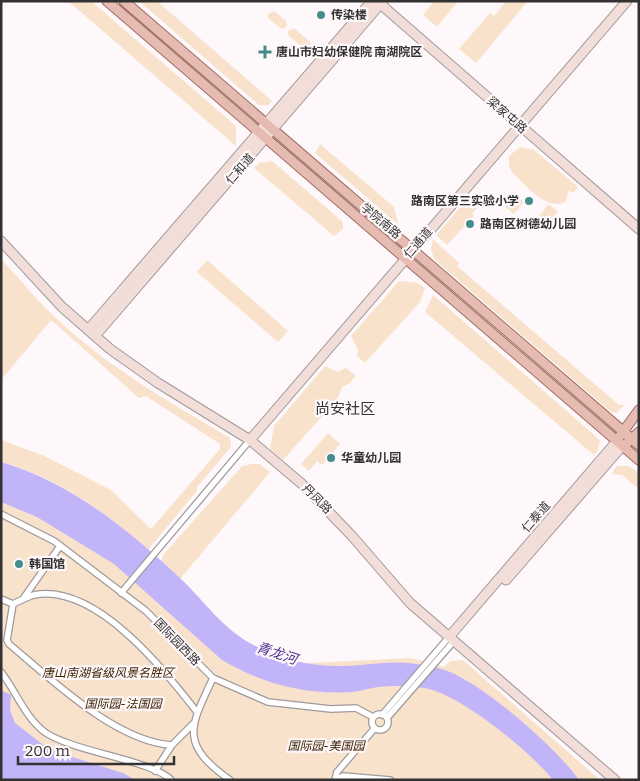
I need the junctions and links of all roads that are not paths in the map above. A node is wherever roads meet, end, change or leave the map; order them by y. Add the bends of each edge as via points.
1 (108, 1) edge
2 (124, 1) edge
3 (627, 1) edge
4 (378, 2) edge
5 (266, 123) junction
6 (520, 126) junction
7 (274, 130) junction
8 (258, 131) junction
9 (266, 139) junction
10 (639, 229) edge
11 (1, 241) edge
12 (413, 249) junction
13 (406, 258) junction
14 (88, 330) junction
15 (95, 336) junction
16 (639, 410) edge
17 (622, 430) junction
18 (639, 432) edge
19 (250, 440) junction
20 (620, 443) junction
21 (636, 443) edge
22 (639, 460) edge
23 (1, 514) edge
24 (60, 546) junction
25 (121, 593) junction
26 (1, 599) edge
27 (22, 600) junction
28 (13, 604) junction
29 (451, 639) junction
30 (4, 641) edge
31 (1, 672) edge
32 (213, 678) junction
33 (197, 712) junction
34 (385, 716) junction
35 (373, 717) junction
36 (193, 724) junction
37 (374, 729) junction
38 (172, 745) junction
39 (155, 771) junction
40 (171, 780) edge
41 (230, 780) edge
42 (336, 780) edge
43 (390, 780) edge
44 (614, 780) edge

1 - 8 main road, 学院南路
2 - 5 main road, 学院南路
3 - 6 main road, 仁通道
4 - 5 main road, 仁和道
4 - 6 main road, 梁家屯路
4 - 7 main road, 仁和道
5 - 7 main road, 学院南路
5 - 8 main road, 仁和道
6 - 10 main road, 梁家屯路
6 - 12 main road, 仁通道
7 - 9 main road, 仁和道
7 - 12 main road, 学院南路
8 - 9 main road, 学院南路
8 - 14 main road, 仁和道
9 - 13 main road, 学院南路
9 - 15 main road, 仁和道
11 - 14 main road, 丹凤路 via 62,307
12 - 13 main road, 仁通道
12 - 17 main road, 学院南路
13 - 19 main road, 仁通道
13 - 20 main road, 学院南路
14 - 15 main road, 丹凤路
15 - 19 main road, 丹凤路 via 152,378
16 - 17 main road, 仁泰道
17 - 20 main road, 仁泰道
17 - 21 main road, 学院南路
18 - 21 main road, 仁泰道
19 - 25 street
19 - 29 main road, 丹凤路 via 320,501 396,589
20 - 21 main road, 仁泰道
20 - 22 main road, 学院南路
20 - 29 main road, 仁泰道
23 - 24 street, 国际园西路
24 - 25 street, 国际园西路
24 - 27 street
25 - 32 street, 国际园西路 via 157,622
26 - 28 street
27 - 28 street
27 - 33 street via 34,595 62,597 112,621 164,669
28 - 30 street
29 - 34 street
29 - 44 main road, 丹凤路
30 - 38 street via 97,716 161,745
31 - 39 street via 32,719 50,735 72,746
32 - 33 street
32 - 35 street, 国际园西路 via 268,702 331,709 356,708
33 - 36 street
34 - 35 street
34 - 37 street via 386,728
35 - 37 street
36 - 38 street
36 - 41 street via 198,752
37 - 42 street via 337,772
38 - 39 street
39 - 40 street
42 - 43 street via 343,776

